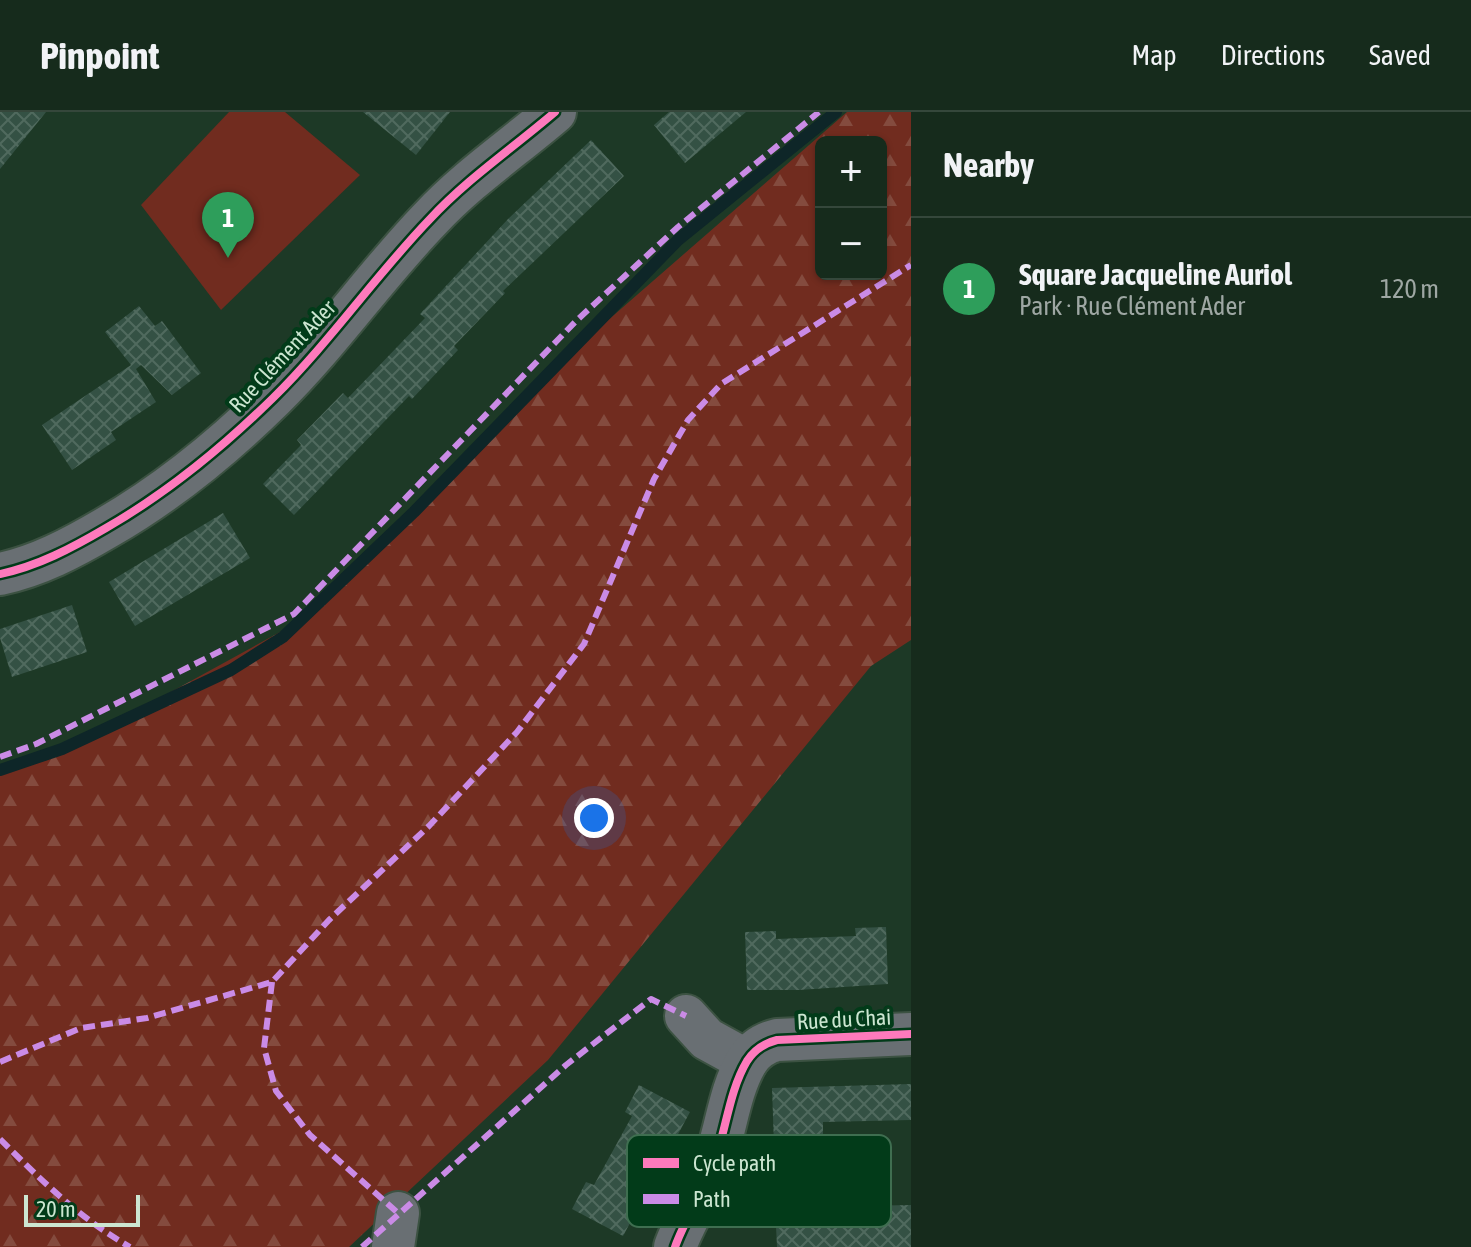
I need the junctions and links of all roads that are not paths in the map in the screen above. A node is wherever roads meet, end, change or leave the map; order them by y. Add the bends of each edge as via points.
1 (555, 112) edge
2 (0, 574) edge
3 (686, 1016) dead end
4 (911, 1034) edge
5 (747, 1061) junction
6 (723, 1135) edge
7 (684, 1227) edge
8 (675, 1247) edge

1 - 2 street, Rue Clément Ader via 429,219 275,396 221,446 125,517 53,557
3 - 5 street via 707,1039
4 - 5 street, Rue du Chai via 777,1040
5 - 6 street
7 - 8 street

